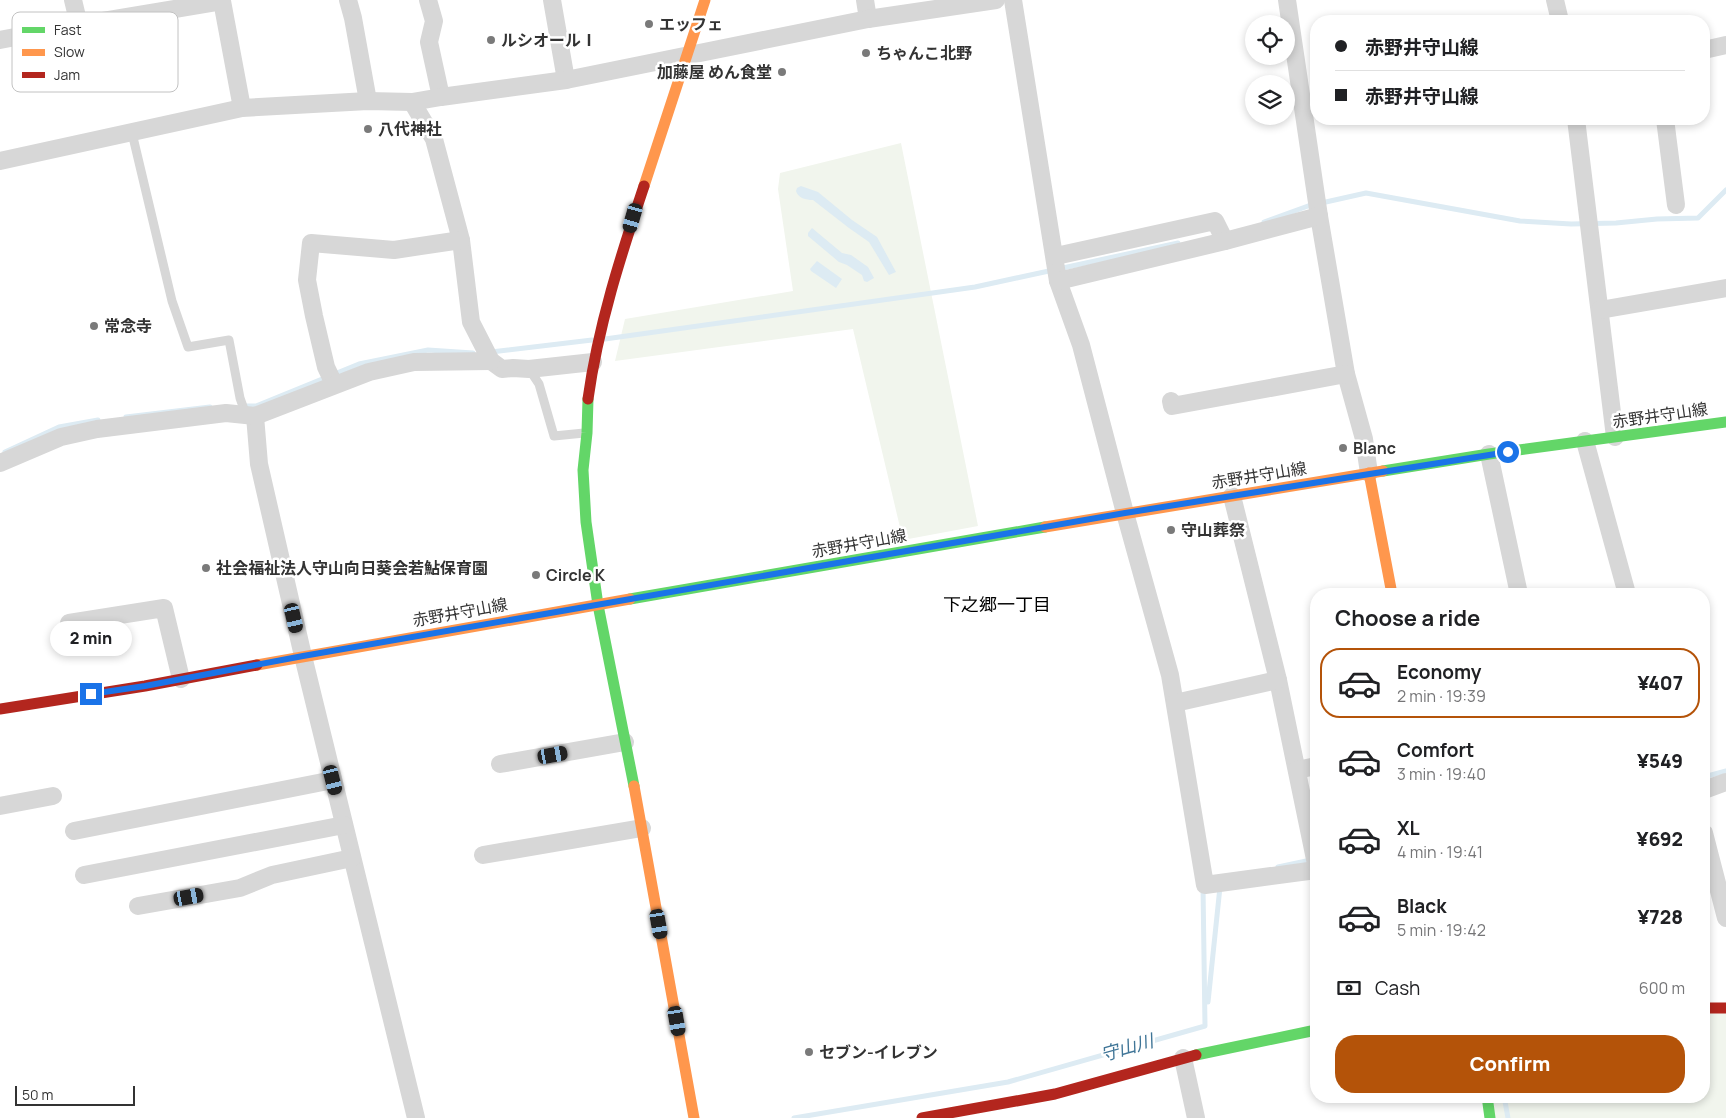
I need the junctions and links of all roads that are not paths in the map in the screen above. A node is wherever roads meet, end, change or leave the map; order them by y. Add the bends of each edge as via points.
1 (222, 0) edge
2 (348, 0) edge
3 (428, 0) edge
4 (552, 0) edge
5 (705, 0) edge
6 (864, 0) edge
7 (996, 0) edge
8 (1013, 0) edge
9 (1287, 0) edge
10 (1555, 0) edge
11 (153, 12) edge
12 (1559, 15) edge
13 (868, 19) junction
14 (1726, 45) edge
15 (1710, 49) edge
16 (687, 56) junction
17 (566, 80) junction
18 (441, 97) junction
19 (368, 101) junction
20 (412, 102) junction
21 (242, 108) junction
22 (1577, 125) edge
23 (1666, 125) edge
24 (132, 133) junction
25 (0, 161) edge
26 (1676, 205) dead end
27 (1319, 216) junction
28 (1148, 237) junction
29 (462, 240) junction
30 (1225, 242) junction
31 (1056, 256) junction
32 (1154, 257) junction
33 (1058, 281) junction
34 (1726, 288) edge
35 (1600, 310) junction
36 (488, 355) junction
37 (593, 362) junction
38 (529, 369) junction
39 (1346, 374) junction
40 (331, 377) junction
41 (1171, 401) dead end
42 (247, 410) junction
43 (1726, 422) edge
44 (587, 433) junction
45 (1615, 437) junction
46 (1585, 441) junction
47 (1490, 454) junction
48 (0, 463) edge
49 (1369, 473) junction
50 (1232, 496) junction
51 (1125, 513) junction
52 (1391, 588) edge
53 (1518, 588) edge
54 (1625, 588) edge
55 (598, 605) junction
56 (69, 623) dead end
57 (303, 656) junction
58 (181, 679) junction
59 (1278, 680) junction
60 (1175, 703) junction
61 (0, 706) edge
62 (625, 742) junction
63 (500, 764) dead end
64 (1310, 767) edge
65 (1297, 770) junction
66 (333, 780) junction
67 (1726, 782) edge
68 (1710, 788) edge
69 (53, 796) dead end
70 (0, 806) edge
71 (344, 825) junction
72 (642, 828) junction
73 (74, 831) dead end
74 (1310, 834) edge
75 (483, 855) dead end
76 (1710, 856) edge
77 (352, 858) junction
78 (1310, 871) edge
79 (84, 875) dead end
80 (138, 906) dead end
81 (1726, 918) edge
82 (1710, 1008) edge
83 (1726, 1008) edge
84 (1310, 1031) edge
85 (1183, 1058) junction
86 (1488, 1103) edge
87 (416, 1118) edge
88 (694, 1118) edge
89 (922, 1118) edge
90 (1196, 1118) edge
91 (1490, 1118) edge

1 - 11 street
1 - 21 street
2 - 19 street
3 - 18 street via 434,21 429,42
4 - 17 street
5 - 16 main road
6 - 13 street
7 - 13 street
8 - 31 street
9 - 27 street
10 - 12 street
13 - 16 street
14 - 15 street
16 - 17 street
16 - 37 main road via 633,218
17 - 18 street
18 - 20 street
19 - 20 street
19 - 21 street
20 - 29 street via 434,139
21 - 24 street
22 - 35 street
23 - 26 street
24 - 25 street
24 - 42 lane via 172,301 188,347 229,340
27 - 30 street
27 - 39 street
28 - 30 street via 1215,221
28 - 31 street
28 - 32 street
29 - 36 street via 471,322
29 - 40 street via 394,250 311,243 307,280
30 - 32 street
31 - 33 street
32 - 33 street
33 - 51 street via 1081,345
34 - 35 street
35 - 45 street
36 - 38 street via 502,369
36 - 40 street via 414,362
37 - 38 street
37 - 44 main road
38 - 44 lane via 539,384 554,436
39 - 41 street via 1172,406
39 - 49 street via 1364,440
40 - 42 street
42 - 48 street via 97,428 61,437
42 - 57 street
43 - 45 main road, 赤野井守山線
44 - 55 main road via 584,500
45 - 46 main road, 赤野井守山線
46 - 47 main road, 赤野井守山線
46 - 54 street
47 - 49 main road, 赤野井守山線
47 - 53 street
49 - 50 main road, 赤野井守山線
49 - 52 main road
50 - 51 main road, 赤野井守山線
50 - 59 street
51 - 55 main road, 赤野井守山線
51 - 60 street
55 - 57 main road, 赤野井守山線
55 - 62 main road
56 - 58 street via 164,608
57 - 58 main road, 赤野井守山線
57 - 66 street
58 - 61 main road, 赤野井守山線
59 - 60 street
59 - 65 street
60 - 78 street via 1205,885
62 - 63 street
62 - 72 main road
64 - 65 street
65 - 74 street
66 - 71 street
66 - 73 street
67 - 68 street
69 - 70 street
71 - 77 street
71 - 79 street
72 - 75 street
72 - 88 main road
76 - 81 street
77 - 80 street via 272,875 240,888
77 - 87 street
82 - 83 main road
84 - 85 main road
85 - 89 main road via 1056,1094
85 - 90 street
86 - 91 main road

